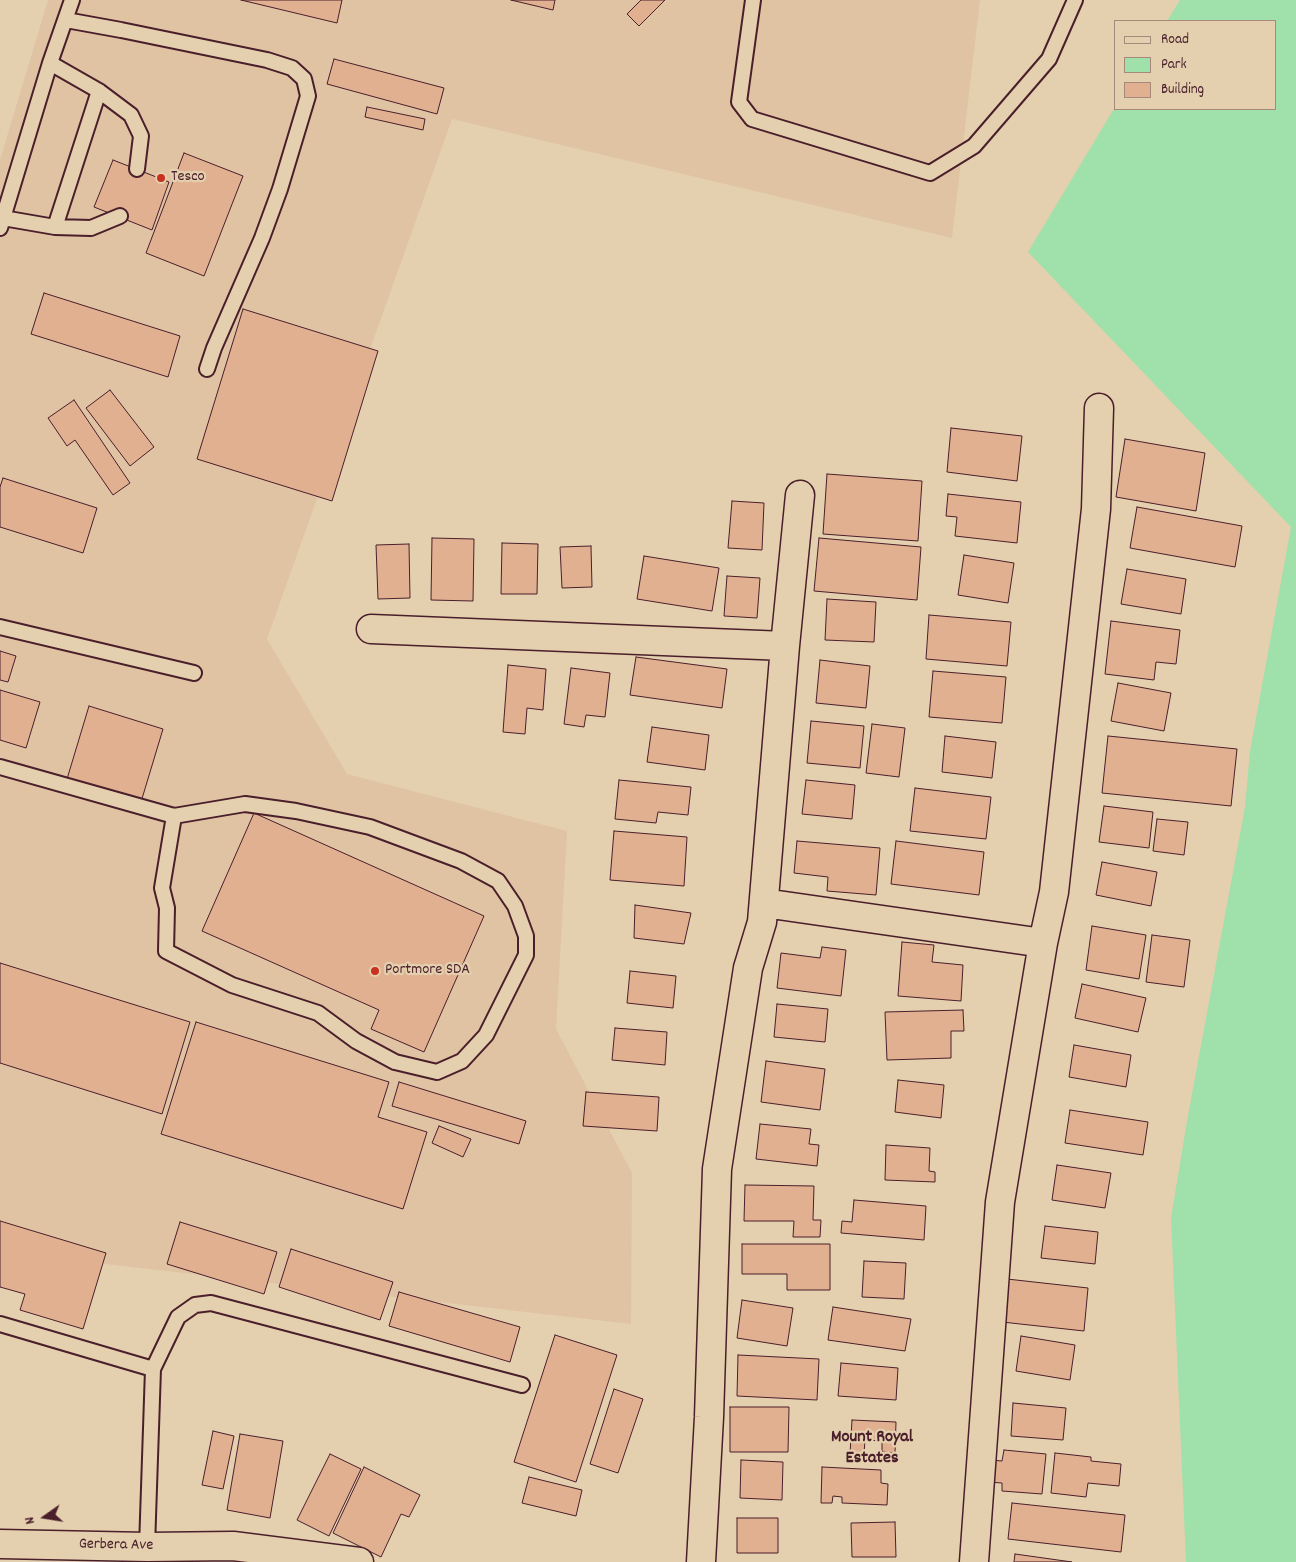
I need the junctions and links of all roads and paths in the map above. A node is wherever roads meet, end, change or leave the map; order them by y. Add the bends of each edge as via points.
1 (72, 0) edge
2 (753, 0) edge
3 (1075, 0) edge
4 (66, 20) junction
5 (50, 63) junction
6 (98, 91) junction
7 (137, 169) dead end
8 (120, 216) dead end
9 (1, 223) edge
10 (56, 227) junction
11 (207, 369) dead end
12 (1099, 408) dead end
13 (800, 495) dead end
14 (0, 627) edge
15 (371, 629) dead end
16 (785, 646) junction
17 (194, 673) dead end
18 (0, 767) edge
19 (174, 816) junction
20 (764, 903) junction
21 (1043, 943) junction
22 (0, 1324) edge
23 (152, 1369) junction
24 (522, 1385) dead end
25 (0, 1544) edge
26 (147, 1547) junction
27 (232, 1554) edge
28 (359, 1562) edge
29 (701, 1562) edge
30 (974, 1562) edge

1 - 4 lane
2 - 3 lane via 739,102 752,119 930,173 974,146 1049,59
4 - 5 lane
4 - 11 lane via 267,60 292,68 304,79 308,96 280,189
5 - 6 lane
5 - 9 lane
6 - 7 lane via 131,115 141,136
6 - 10 lane
8 - 10 lane via 91,228
9 - 10 lane
12 - 21 street via 1095,518 1054,892
13 - 16 street
14 - 17 lane
15 - 16 street
16 - 20 street
18 - 19 lane
19 - 19 lane via 245,804 296,810 370,827 461,861 498,881 515,906 526,936 526,955 486,1035 462,1062 437,1072 395,1062 356,1041 318,1013 232,985 166,951 167,908 162,888
20 - 21 street
20 - 29 street via 762,922 748,968 717,1169
21 - 30 street via 1000,1202
22 - 23 lane
23 - 24 lane via 178,1317 195,1305 212,1303
23 - 26 lane
25 - 26 street, Gerbera Ave
26 - 27 street, Gerbera Ave
27 - 28 street, Gerbera Ave

